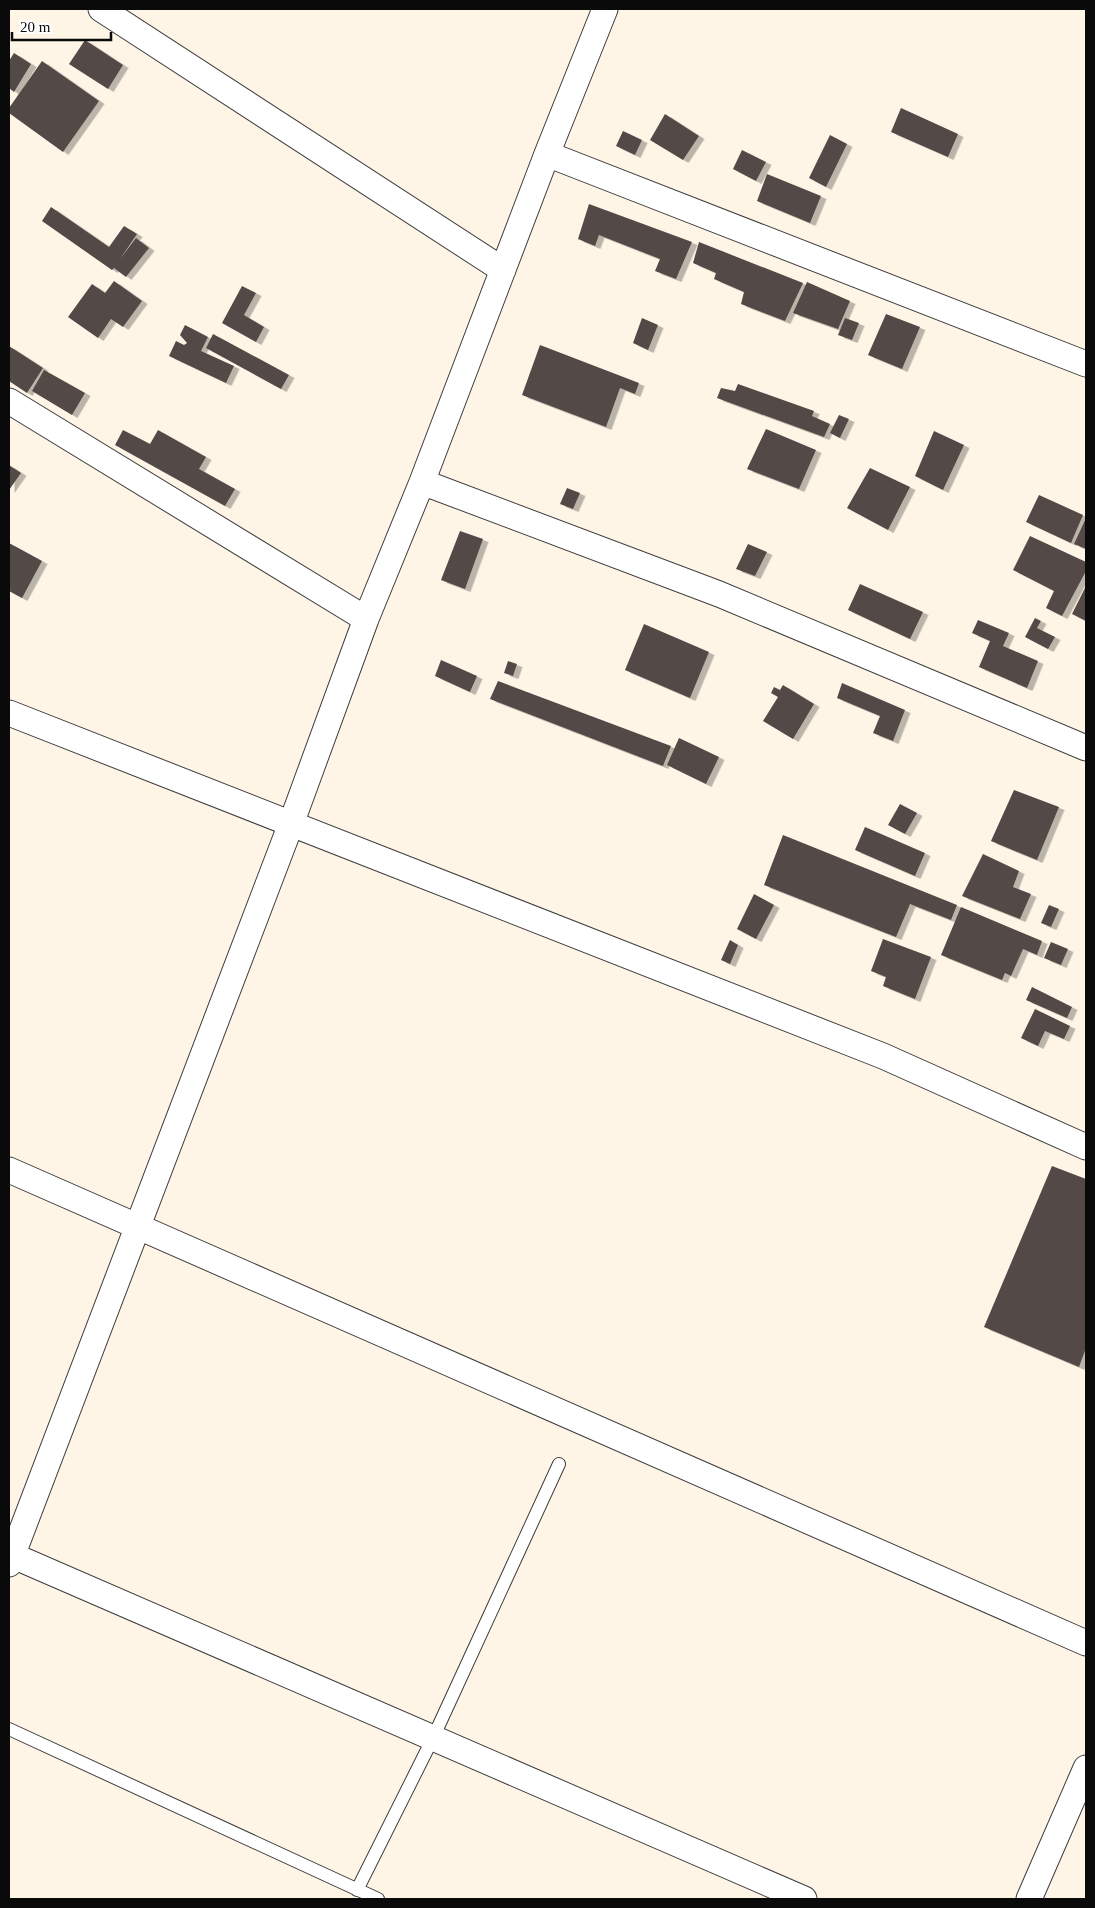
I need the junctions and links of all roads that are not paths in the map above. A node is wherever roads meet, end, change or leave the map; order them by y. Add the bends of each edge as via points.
1 (101, 9) edge
2 (605, 9) edge
3 (547, 154) junction
4 (503, 270) junction
5 (1086, 364) edge
6 (9, 401) edge
7 (422, 482) junction
8 (366, 619) junction
9 (9, 713) edge
10 (1086, 748) edge
11 (291, 824) junction
12 (1086, 1147) edge
13 (9, 1170) edge
14 (137, 1228) junction
15 (559, 1464) dead end
16 (10, 1558) edge
17 (1086, 1642) edge
18 (9, 1728) edge
19 (433, 1738) junction
20 (1086, 1768) edge
21 (357, 1890) junction
22 (378, 1899) edge
23 (804, 1899) edge
24 (1029, 1899) edge

1 - 4 street
2 - 3 street
3 - 4 street
3 - 5 street
4 - 7 street
6 - 8 street
7 - 8 street
7 - 10 street via 719,594
8 - 11 street
9 - 11 street
11 - 12 street via 883,1056
11 - 14 street
13 - 14 street
14 - 16 street
14 - 17 street
15 - 19 lane
16 - 19 street
18 - 21 lane
19 - 21 lane
19 - 23 street
20 - 24 street
21 - 22 lane

